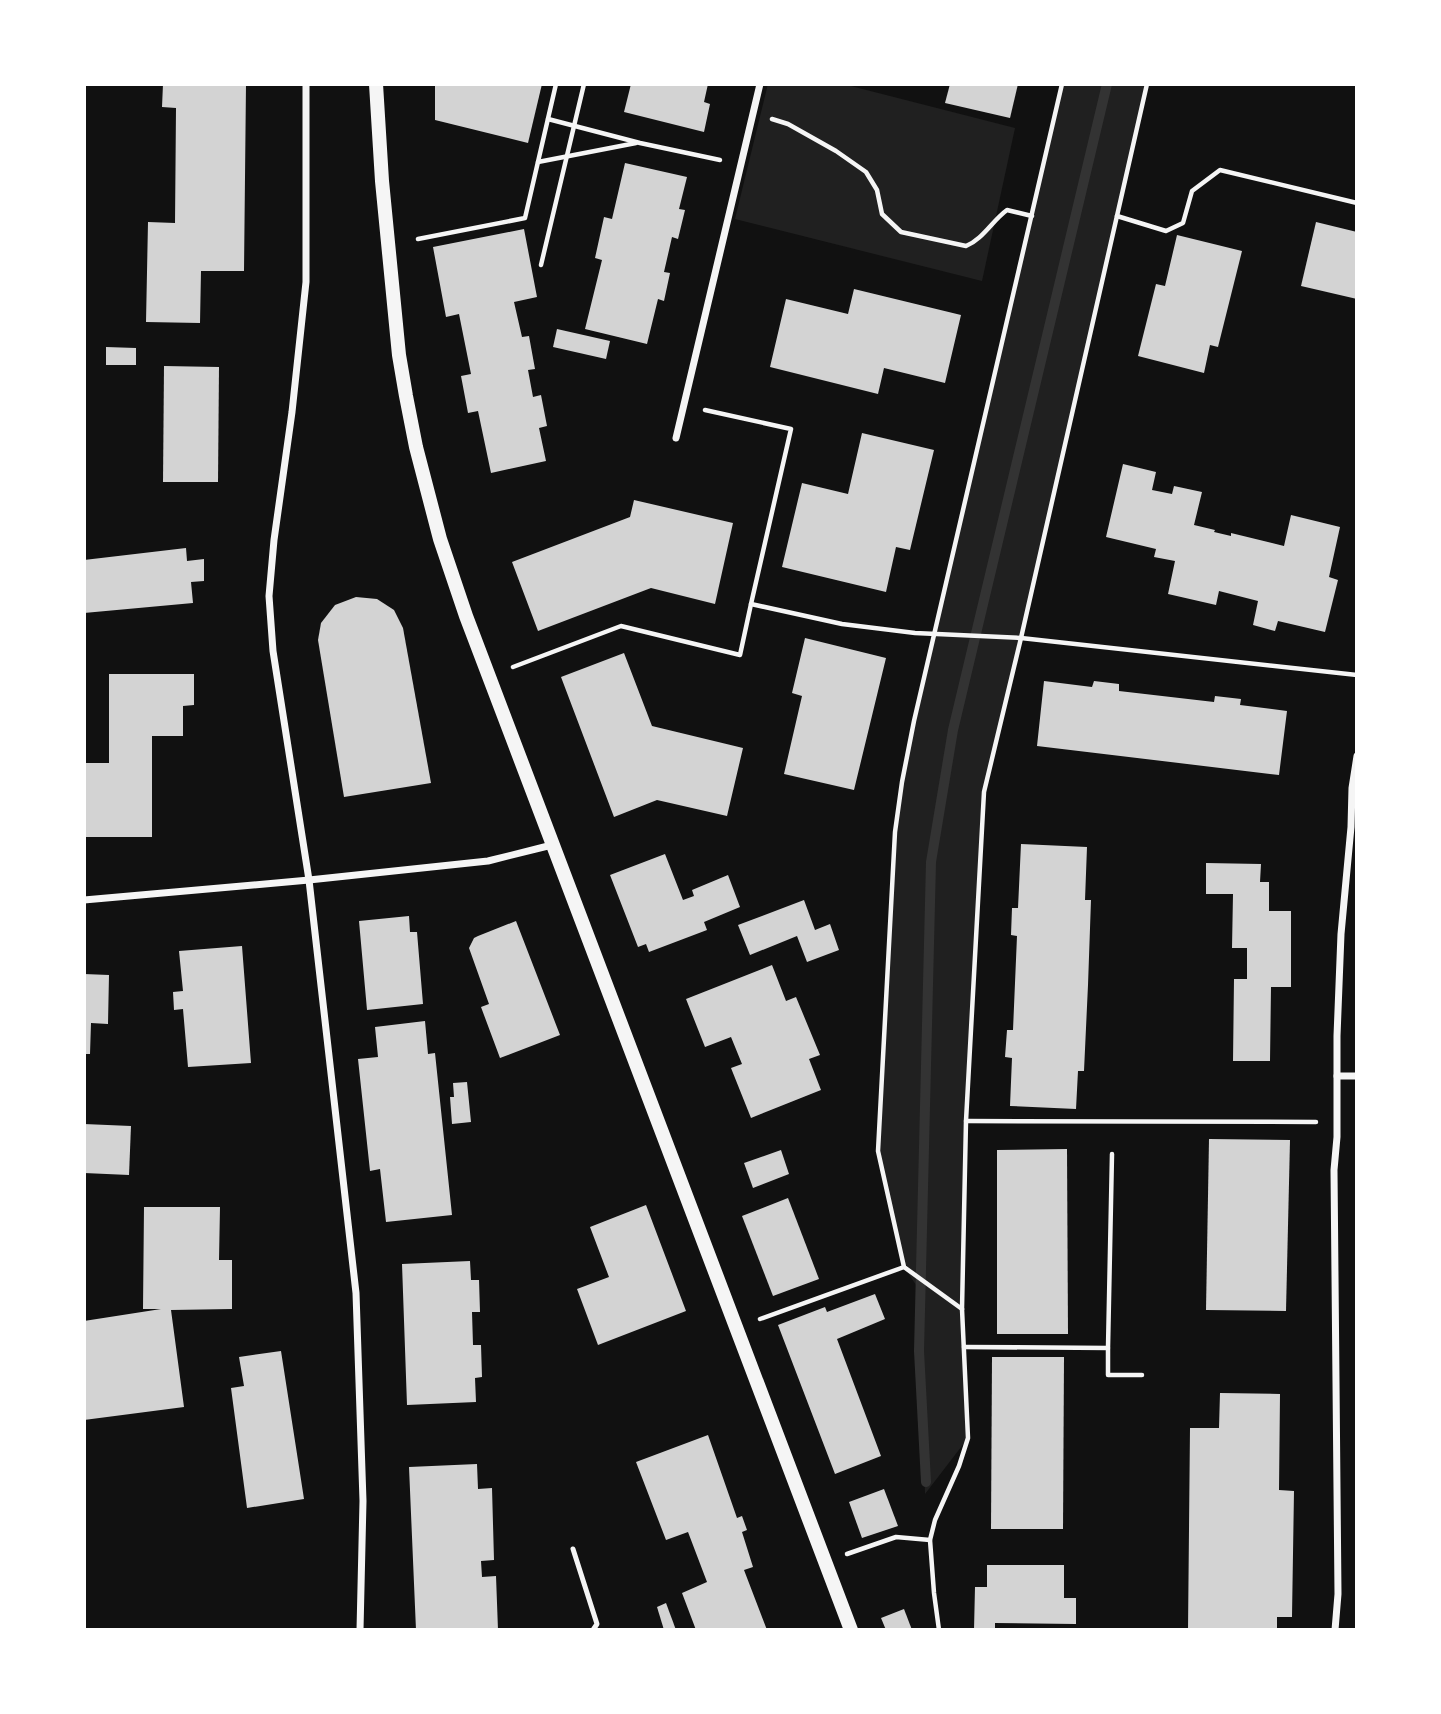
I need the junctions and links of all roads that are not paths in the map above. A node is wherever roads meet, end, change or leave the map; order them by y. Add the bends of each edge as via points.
1 (306, 84) edge
2 (376, 84) edge
3 (760, 84) edge
4 (676, 438) dead end
5 (1357, 756) edge
6 (552, 845) junction
7 (309, 880) junction
8 (84, 900) edge
9 (1337, 1076) junction
10 (1357, 1076) edge
11 (573, 1549) dead end
12 (360, 1630) edge
13 (593, 1630) edge
14 (851, 1630) edge
15 (1335, 1630) edge

1 - 7 street via 306,282 269,596 273,651
2 - 6 main road via 399,355 416,447 466,616
3 - 4 street
5 - 9 street via 1341,933
6 - 7 street via 488,861
6 - 14 main road
7 - 8 street
7 - 12 street via 356,1293 363,1501
9 - 10 street
9 - 15 street
11 - 13 lane via 597,1624

